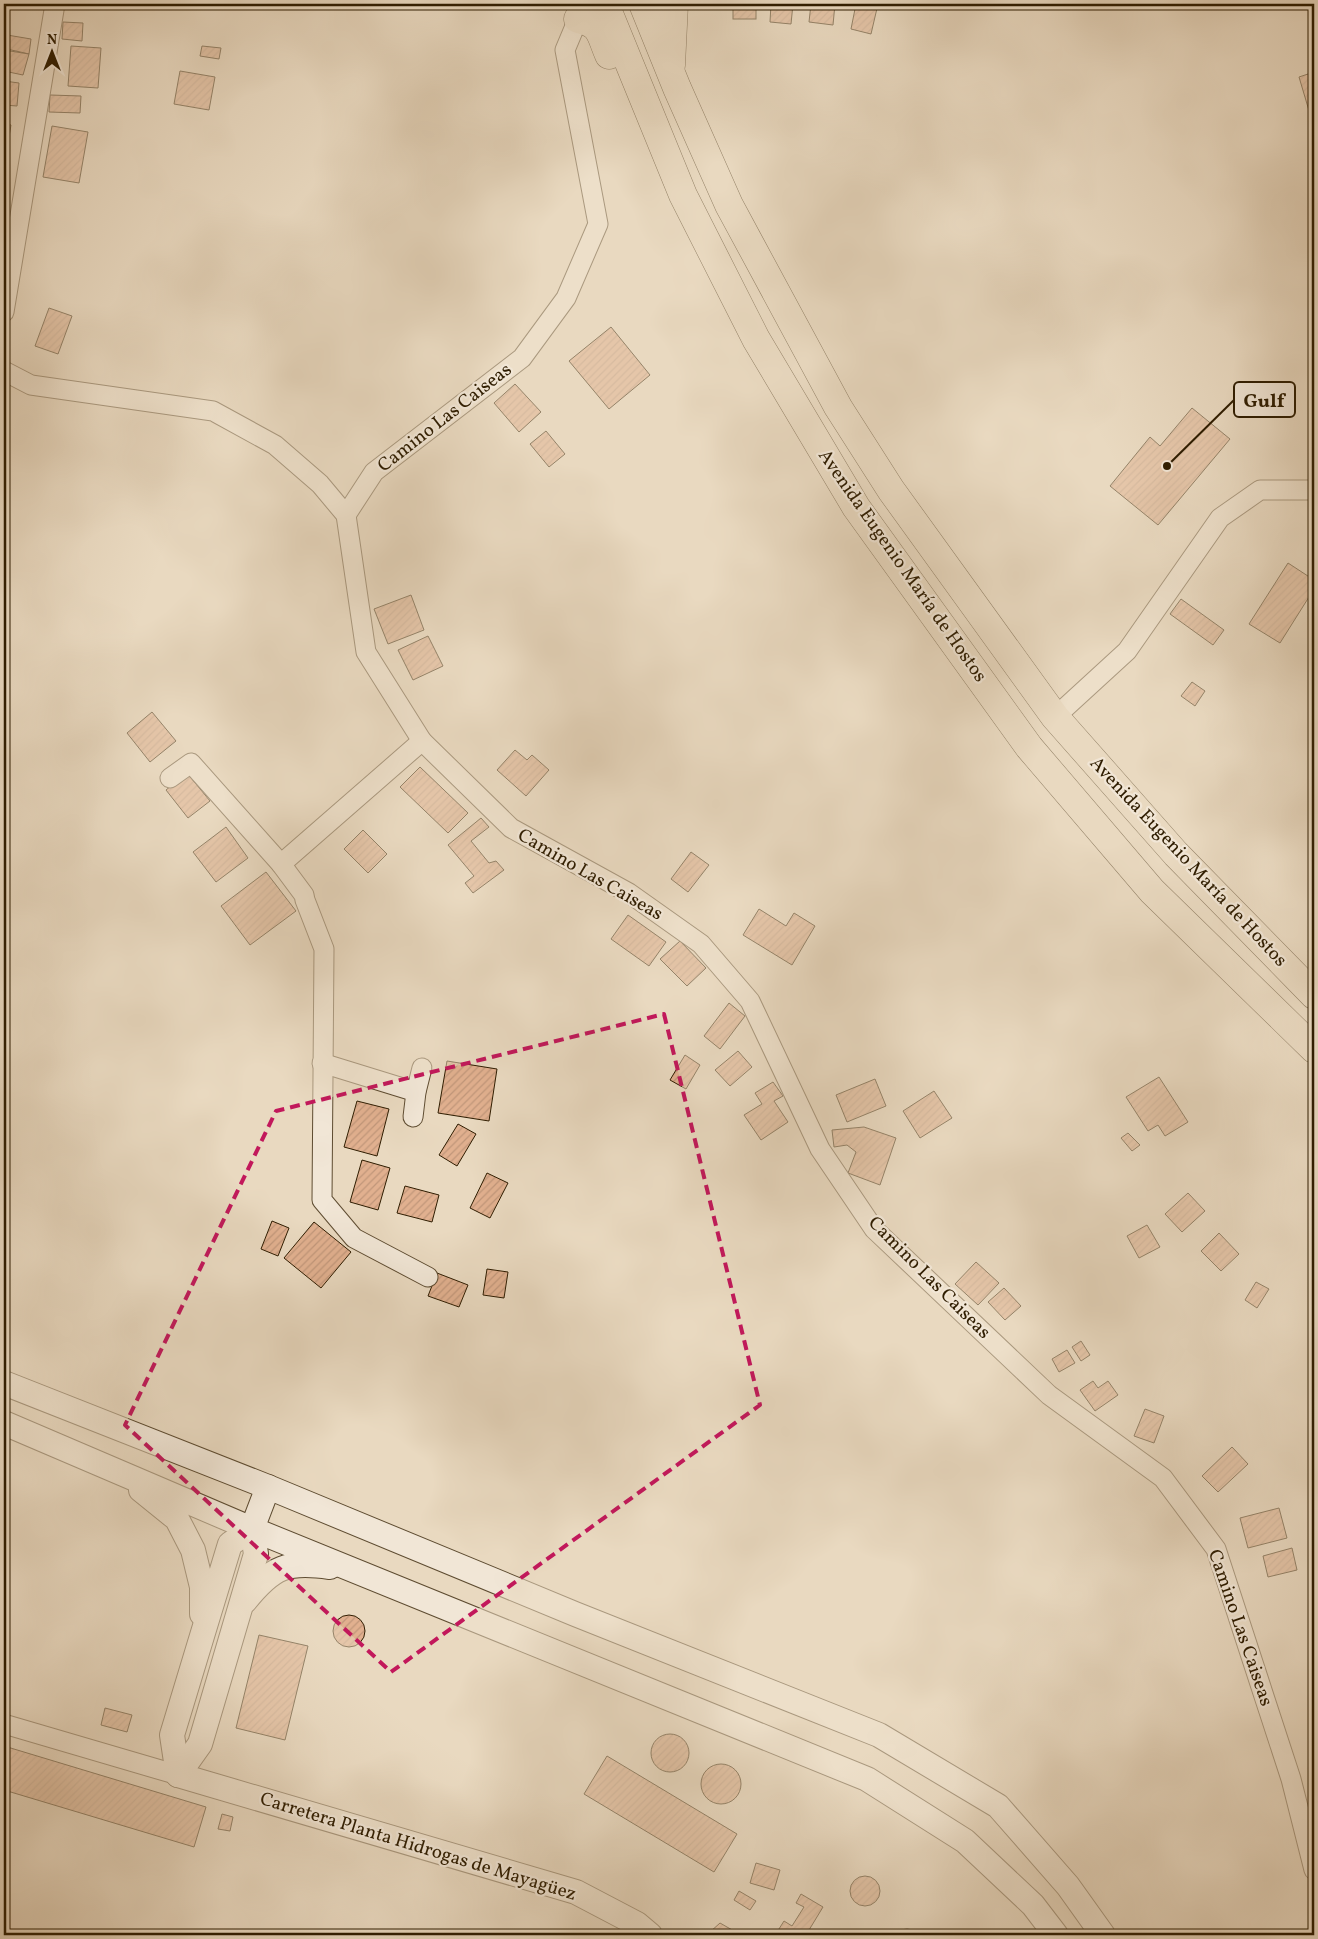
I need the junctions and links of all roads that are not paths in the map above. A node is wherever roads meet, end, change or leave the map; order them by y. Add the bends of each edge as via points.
1 (56, 4) edge
2 (605, 4) edge
3 (643, 4) edge
4 (674, 4) edge
5 (580, 11) edge
6 (670, 72) junction
7 (655, 128) junction
8 (4, 312) edge
9 (4, 370) edge
10 (1314, 490) edge
11 (346, 516) junction
12 (1055, 718) junction
13 (422, 741) junction
14 (170, 778) dead end
15 (281, 864) junction
16 (1314, 995) edge
17 (1314, 1049) edge
18 (322, 1064) junction
19 (422, 1068) dead end
20 (416, 1092) junction
21 (413, 1117) dead end
22 (428, 1277) dead end
23 (4, 1383) edge
24 (4, 1423) edge
25 (118, 1472) junction
26 (268, 1487) junction
27 (252, 1529) junction
28 (356, 1570) junction
29 (239, 1608) junction
30 (202, 1636) junction
31 (4, 1724) edge
32 (178, 1775) junction
33 (1314, 1870) edge
34 (650, 1935) edge
35 (1056, 1935) edge
36 (1103, 1935) edge

1 - 8 street
2 - 7 highway, Avenida Eugenio María de Hostos
3 - 6 highway, Avenida Eugenio María de Hostos
4 - 6 highway
5 - 7 highway via 598,27 632,107
5 - 11 street, Camino Las Caiseas via 565,50 598,224 566,298 522,358 374,472
6 - 12 highway, Avenida Eugenio María de Hostos via 729,205 838,407 891,490
7 - 17 highway, Avenida Eugenio María de Hostos via 683,195 756,339 856,507 1029,747 1152,891
9 - 11 street via 31,385 213,411 275,445 320,484
10 - 12 street via 1260,490 1220,518 1127,651
11 - 13 street, Camino Las Caiseas via 366,652
12 - 16 highway, Avenida Eugenio María de Hostos via 1176,854
13 - 15 street
13 - 33 street, Camino Las Caiseas via 511,828 629,893 701,944 750,1001 820,1149 874,1229 1049,1396 1163,1478 1216,1549 1291,1779
14 - 15 street via 191,763
15 - 18 street via 304,895 324,949
18 - 20 street
18 - 22 street via 322,1200 354,1238
19 - 20 street
20 - 21 street
23 - 26 street
24 - 25 street
25 - 27 street
25 - 30 street via 177,1519 193,1550 202,1587
26 - 27 street
26 - 36 street via 574,1614 880,1735 998,1806 1068,1886
27 - 28 street
27 - 29 street via 256,1554
27 - 30 street via 230,1544
28 - 29 street via 306,1564 280,1569 262,1580
28 - 35 street via 868,1779 965,1841 1032,1905
29 - 32 street via 200,1744
30 - 32 street via 172,1735
31 - 32 street
32 - 34 street, Carretera Planta Hidrogas de Mayagüez via 576,1892 637,1924

